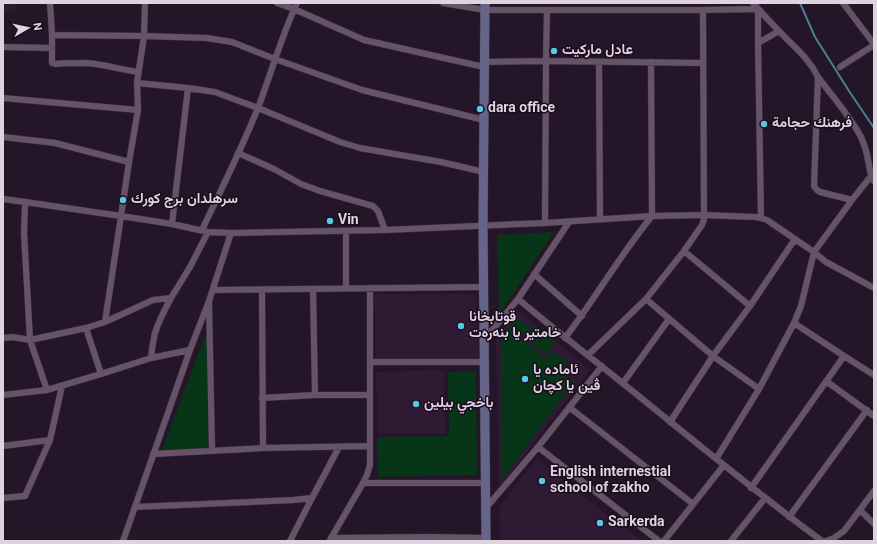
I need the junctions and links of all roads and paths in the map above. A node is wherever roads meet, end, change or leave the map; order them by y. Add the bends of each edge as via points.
1 (50, 3) edge
2 (144, 3) edge
3 (277, 3) edge
4 (297, 3) edge
5 (443, 3) edge
6 (629, 3) edge
7 (753, 3) edge
8 (843, 3) edge
9 (485, 7) edge
10 (294, 9) junction
11 (758, 9) junction
12 (547, 10) junction
13 (629, 10) junction
14 (703, 10) junction
15 (779, 31) junction
16 (52, 35) junction
17 (144, 36) junction
18 (758, 43) junction
19 (874, 44) edge
20 (3, 47) edge
21 (52, 48) junction
22 (275, 59) junction
23 (546, 61) junction
24 (599, 62) junction
25 (651, 62) junction
26 (703, 63) junction
27 (484, 64) junction
28 (840, 67) dead end
29 (139, 72) junction
30 (818, 77) junction
31 (137, 83) junction
32 (188, 88) junction
33 (3, 98) edge
34 (258, 108) junction
35 (138, 110) junction
36 (484, 120) junction
37 (3, 137) edge
38 (238, 153) junction
39 (129, 162) junction
40 (484, 172) junction
41 (872, 178) edge
42 (3, 200) edge
43 (852, 200) junction
44 (25, 202) junction
45 (703, 215) junction
46 (121, 216) junction
47 (652, 216) junction
48 (761, 218) junction
49 (600, 219) junction
50 (569, 222) junction
51 (545, 223) junction
52 (172, 224) junction
53 (483, 226) junction
54 (385, 230) junction
55 (205, 231) junction
56 (346, 231) junction
57 (231, 233) junction
58 (795, 239) junction
59 (684, 250) junction
60 (814, 252) junction
61 (534, 274) junction
62 (484, 287) junction
63 (346, 288) junction
64 (370, 288) junction
65 (874, 288) edge
66 (313, 289) junction
67 (213, 290) junction
68 (262, 290) junction
69 (171, 298) junction
70 (646, 298) junction
71 (518, 300) junction
72 (209, 301) junction
73 (750, 306) junction
74 (582, 316) junction
75 (669, 319) junction
76 (105, 322) junction
77 (794, 323) junction
78 (86, 328) junction
79 (3, 338) edge
80 (565, 338) junction
81 (30, 340) junction
82 (484, 340) junction
83 (190, 350) junction
84 (588, 356) junction
85 (713, 356) junction
86 (844, 356) junction
87 (151, 358) junction
88 (370, 362) junction
89 (484, 362) junction
90 (602, 366) junction
91 (101, 374) junction
92 (874, 375) edge
93 (826, 381) junction
94 (622, 383) junction
95 (62, 386) junction
96 (759, 389) junction
97 (47, 390) junction
98 (316, 394) junction
99 (3, 395) edge
100 (370, 395) junction
101 (262, 398) junction
102 (570, 407) junction
103 (867, 410) junction
104 (874, 416) edge
105 (670, 422) junction
106 (50, 440) junction
107 (3, 446) edge
108 (370, 446) junction
109 (339, 447) junction
110 (538, 447) junction
111 (263, 448) junction
112 (212, 450) junction
113 (154, 454) junction
114 (716, 459) junction
115 (724, 465) junction
116 (363, 483) junction
117 (485, 483) junction
118 (751, 488) junction
119 (874, 491) edge
120 (3, 498) edge
121 (312, 498) junction
122 (765, 498) junction
123 (693, 504) junction
124 (135, 507) junction
125 (485, 509) junction
126 (860, 510) junction
127 (790, 517) junction
128 (874, 524) edge
129 (432, 539) edge
130 (486, 539) edge
131 (330, 540) edge
132 (123, 541) edge
133 (290, 541) edge
134 (659, 541) edge
135 (664, 541) edge
136 (731, 541) edge
137 (822, 541) edge
138 (826, 541) edge

1 - 16 street
2 - 17 street
3 - 10 street
4 - 10 street
5 - 9 street
6 - 13 street
7 - 11 street
8 - 19 street
9 - 12 street
9 - 27 main road
10 - 22 street
10 - 27 street via 364,40
11 - 14 street
11 - 15 street
11 - 18 street
12 - 13 street
12 - 23 street
13 - 14 street
14 - 26 street
15 - 18 street
15 - 30 street via 806,58
16 - 17 street
16 - 21 street
17 - 22 street via 207,38 232,42
17 - 29 street
18 - 48 street
19 - 28 street
20 - 21 street
21 - 29 street via 52,63 55,64 87,63
22 - 34 street
22 - 36 street via 362,90
23 - 24 street
23 - 27 street
23 - 51 street
24 - 25 street
24 - 49 street
25 - 26 street
25 - 47 street
26 - 45 street
27 - 36 main road
29 - 31 street
30 - 41 street via 861,138
30 - 43 street via 814,186 820,192
31 - 32 street
31 - 35 street
32 - 34 street via 215,92
32 - 52 street
33 - 35 street
34 - 38 street
34 - 40 street via 360,148
35 - 39 street
36 - 40 main road
37 - 39 street via 55,143
38 - 54 street via 301,184 373,206 378,211
38 - 55 street
39 - 46 street
40 - 53 main road
41 - 43 street
42 - 44 street
43 - 60 street
44 - 46 street
44 - 81 street via 24,233
45 - 47 street
45 - 48 street
45 - 59 street via 702,225
46 - 52 street
46 - 76 street
47 - 49 street
47 - 74 street
48 - 58 street
49 - 50 street
50 - 51 street
50 - 61 street
51 - 53 street
52 - 55 street
53 - 54 street
53 - 62 main road
54 - 56 street
55 - 57 street
55 - 69 street via 190,267
56 - 57 street
56 - 63 street
57 - 67 street
58 - 60 street
58 - 73 street
59 - 70 street
59 - 73 street
60 - 65 street via 826,262
60 - 77 street via 801,306
61 - 71 street
61 - 74 street
62 - 64 street
62 - 82 main road
63 - 64 street
63 - 66 street
64 - 88 street
66 - 68 street
66 - 98 street
67 - 68 street
67 - 72 street
68 - 101 street
69 - 76 street via 153,300
69 - 87 street via 155,332
70 - 75 street
70 - 84 street
71 - 80 street
71 - 82 street
72 - 83 street
72 - 112 street
73 - 85 street
74 - 80 street
75 - 85 street
75 - 94 street
76 - 78 street
77 - 86 street
77 - 96 street
78 - 81 street
78 - 91 street
79 - 81 street
80 - 84 street
81 - 97 street
82 - 89 main road
83 - 87 street
83 - 113 street
84 - 90 street
85 - 96 street
85 - 105 street
86 - 92 street
86 - 93 street
87 - 91 street
88 - 89 street
88 - 100 street
89 - 117 main road
90 - 94 street
90 - 102 street
91 - 95 street
93 - 103 street
93 - 118 street
94 - 105 street
95 - 97 street
95 - 106 street
96 - 114 street
97 - 99 street
98 - 100 street
98 - 101 street
100 - 108 street
101 - 111 street
102 - 110 street
102 - 123 street
103 - 104 street
103 - 127 street
105 - 114 street
106 - 107 street
106 - 120 street via 25,496
108 - 109 street
108 - 116 street via 370,465
109 - 111 street
109 - 121 street
110 - 125 street
110 - 134 street
111 - 112 street
112 - 113 street
113 - 124 street
114 - 115 street
115 - 118 street
115 - 123 street
116 - 117 street
116 - 131 street
117 - 125 main road
118 - 122 street
119 - 126 street
121 - 124 street
121 - 133 street
122 - 127 street
122 - 136 street
123 - 135 street
124 - 132 street
125 - 130 main road
126 - 128 street
126 - 138 street via 844,531
127 - 137 street
129 - 130 street
129 - 131 street

